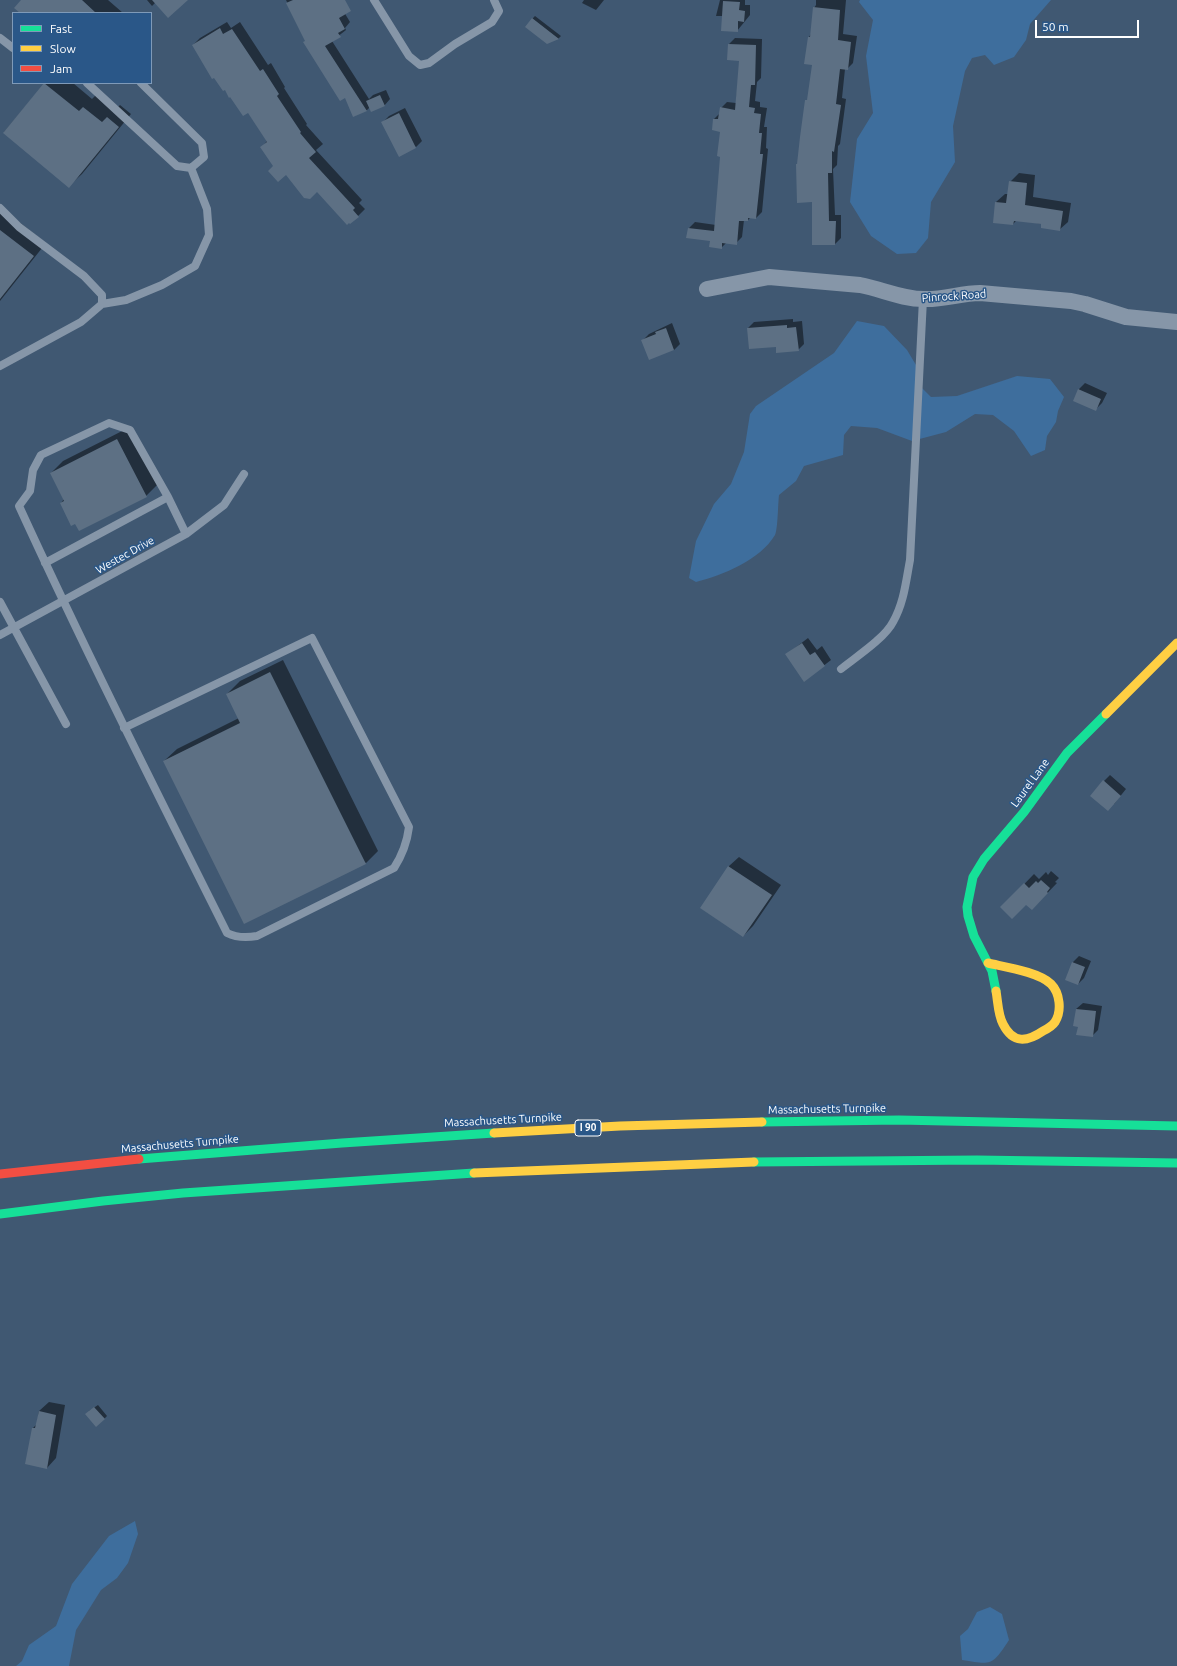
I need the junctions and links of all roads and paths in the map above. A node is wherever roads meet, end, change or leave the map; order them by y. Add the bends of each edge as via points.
1 (374, 0) edge
2 (494, 0) edge
3 (0, 38) edge
4 (12, 47) edge
5 (88, 84) edge
6 (142, 84) edge
7 (191, 168) junction
8 (0, 208) edge
9 (707, 289) dead end
10 (923, 299) junction
11 (102, 304) junction
12 (1177, 322) edge
13 (0, 366) edge
14 (244, 474) dead end
15 (168, 497) junction
16 (186, 534) junction
17 (45, 563) junction
18 (62, 601) junction
19 (0, 602) edge
20 (14, 628) junction
21 (0, 635) edge
22 (1177, 643) edge
23 (841, 669) dead end
24 (66, 724) dead end
25 (124, 728) junction
26 (988, 963) junction
27 (1177, 1126) edge
28 (1177, 1163) edge
29 (0, 1174) edge
30 (0, 1214) edge

1 - 2 lane via 409,56 420,65 429,63 454,44 492,22 499,11
3 - 4 lane
5 - 7 lane via 177,166
6 - 7 lane via 202,143 204,157
7 - 11 lane via 207,209 209,235 195,266 162,285 126,300
8 - 11 lane via 19,227 84,276 102,295
9 - 10 street, Pinrock Road via 759,278 778,277 860,285
10 - 12 street, Pinrock Road via 968,293 1022,296 1085,304 1126,317
10 - 23 lane via 910,560 903,600 893,623
11 - 13 lane via 81,322
14 - 16 lane, Westec Drive via 224,505
15 - 16 lane
15 - 17 lane
15 - 17 lane via 130,430 109,423 41,455 33,470 30,491 19,506
16 - 18 lane, Westec Drive
17 - 18 lane
18 - 20 lane, Westec Drive
18 - 25 lane
19 - 20 lane
20 - 21 lane, Westec Drive
20 - 24 lane
22 - 26 main road, Laurel Lane via 1067,753 1031,803 978,868 970,888 967,907 974,936
25 - 25 lane via 227,933 234,937 257,936 394,868 403,854 409,827 312,638
26 - 26 main road, Laurel Lane via 1035,975 1051,984 1058,995 1059,1009 1055,1022 1033,1038 1024,1040 1009,1033 1001,1019
27 - 29 main road, Massachusetts Turnpike / I 90 via 898,1120 682,1124 479,1133 252,1150
28 - 30 main road via 891,1160 559,1168 118,1199

